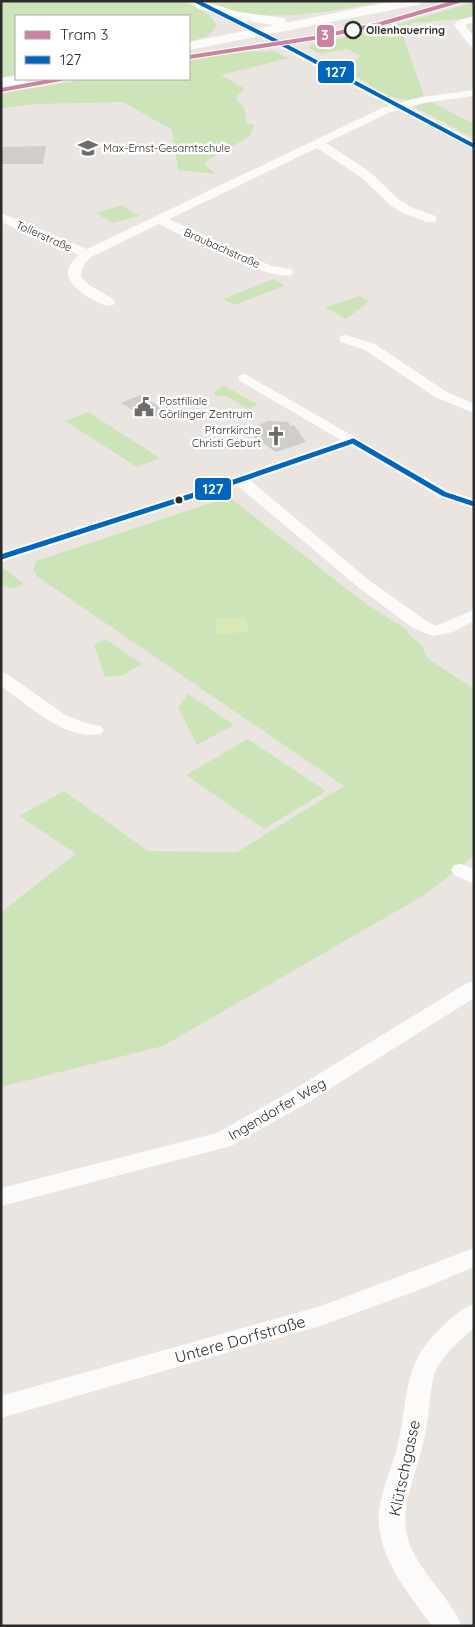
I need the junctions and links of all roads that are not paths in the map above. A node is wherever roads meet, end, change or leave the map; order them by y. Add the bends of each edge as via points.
1 (417, 1) edge
2 (198, 3) edge
3 (322, 19) junction
4 (474, 19) edge
5 (260, 33) junction
6 (474, 44) edge
7 (192, 46) edge
8 (16, 80) edge
9 (1, 83) edge
10 (474, 92) edge
11 (398, 106) junction
12 (319, 144) junction
13 (474, 146) edge
14 (1, 217) edge
15 (431, 219) dead end
16 (160, 220) junction
17 (87, 254) junction
18 (286, 272) dead end
19 (108, 302) dead end
20 (346, 339) dead end
21 (245, 378) dead end
22 (474, 409) edge
23 (353, 440) junction
24 (240, 480) junction
25 (474, 504) edge
26 (1, 557) edge
27 (474, 615) edge
28 (1, 678) edge
29 (95, 730) dead end
30 (474, 988) edge
31 (1, 1197) edge
32 (474, 1257) edge
33 (474, 1314) edge
34 (1, 1407) edge
35 (448, 1626) edge

1 - 3 main road
2 - 3 main road via 263,21
2 - 5 main road
2 - 7 main road via 215,15 222,28
3 - 5 main road
4 - 6 street via 459,25
5 - 7 main road
5 - 11 street
8 - 9 main road
10 - 11 street
11 - 12 street
11 - 13 street
12 - 15 street via 361,171 394,202
12 - 16 street
14 - 17 street, Tollerstraße
16 - 17 street
16 - 18 street, Braubachstraße via 268,269
17 - 19 street via 74,269 77,282
20 - 22 street via 370,347 440,394
21 - 23 street
23 - 24 street
23 - 25 street via 444,494
24 - 26 street
24 - 27 street via 364,584 419,624 433,631
28 - 29 street via 69,725
30 - 31 street, Ingendorfer Weg via 299,1097 223,1140
32 - 34 street, Untere Dorfstraße via 323,1315
33 - 35 street, Klütschgasse via 454,1330 425,1366 392,1524 394,1541 403,1559

